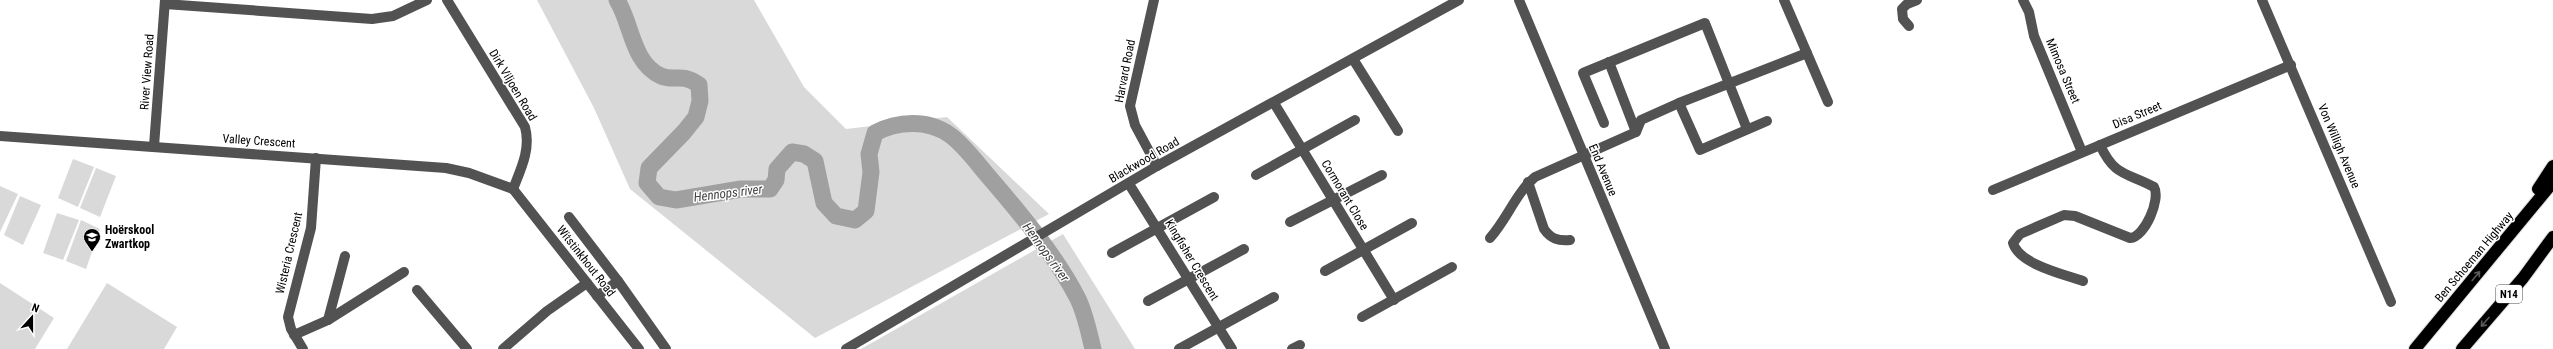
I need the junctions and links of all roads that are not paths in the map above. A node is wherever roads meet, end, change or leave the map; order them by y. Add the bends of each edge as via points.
1 (427, 0) edge
2 (447, 0) edge
3 (1154, 0) edge
4 (1459, 0) edge
5 (1519, 0) edge
6 (1784, 0) edge
7 (1917, 0) edge
8 (2023, 0) edge
9 (2262, 0) edge
10 (165, 2) edge
11 (1909, 26) dead end
12 (1807, 53) junction
13 (1353, 59) junction
14 (1609, 62) junction
15 (2291, 65) junction
16 (1729, 83) junction
17 (1828, 102) dead end
18 (1274, 103) junction
19 (1679, 103) junction
20 (1355, 120) dead end
21 (1767, 121) dead end
22 (1604, 124) dead end
23 (1747, 129) junction
24 (1398, 131) dead end
25 (1636, 132) junction
26 (0, 136) edge
27 (2100, 145) junction
28 (154, 146) junction
29 (1303, 149) junction
30 (2082, 152) junction
31 (1583, 155) junction
32 (316, 158) junction
33 (1157, 166) junction
34 (2553, 166) edge
35 (1256, 175) dead end
36 (1382, 175) dead end
37 (1528, 182) junction
38 (2553, 182) edge
39 (1130, 184) junction
40 (513, 189) junction
41 (1994, 190) dead end
42 (1214, 197) dead end
43 (1332, 200) junction
44 (569, 217) dead end
45 (1290, 222) dead end
46 (1412, 223) dead end
47 (1158, 229) junction
48 (1490, 238) dead end
49 (2553, 238) edge
50 (1570, 240) dead end
51 (1244, 249) dead end
52 (1363, 249) junction
53 (2499, 249) junction
54 (1112, 253) dead end
55 (345, 256) dead end
56 (1452, 267) dead end
57 (1325, 271) dead end
58 (404, 272) dead end
59 (1187, 279) junction
60 (618, 281) junction
61 (2083, 281) dead end
62 (587, 283) junction
63 (417, 290) dead end
64 (597, 296) junction
65 (1274, 297) dead end
66 (1148, 300) dead end
67 (1394, 300) junction
68 (2391, 302) dead end
69 (1362, 317) dead end
70 (328, 320) junction
71 (1218, 326) junction
72 (294, 335) junction
73 (303, 349) edge
74 (467, 349) edge
75 (503, 349) edge
76 (639, 349) edge
77 (666, 349) edge
78 (846, 349) edge
79 (1178, 349) edge
80 (1232, 349) edge
81 (1665, 349) edge
82 (2415, 349) edge
83 (2462, 349) edge

1 - 10 street via 393,16 372,20
2 - 40 street, Dirk Viljoen Road via 524,127 527,147
3 - 33 street, Harvard Road via 1130,106 1135,125
4 - 13 street, Blackwood Road
5 - 31 street, End Avenue
6 - 12 street
7 - 11 street via 1902,9 1903,19
8 - 30 street, Mimosa Street via 2030,12 2034,36
9 - 15 street, Von Willigh Avenue
10 - 28 street, River View Road
12 - 16 street
12 - 17 street
13 - 18 street, Blackwood Road
13 - 24 street
14 - 16 street via 1705,23
14 - 22 street via 1582,73
14 - 25 street
15 - 27 street, Disa Street
15 - 68 street, Von Willigh Avenue
16 - 19 street
16 - 23 street
18 - 29 street, Cormorant Close
18 - 33 street, Blackwood Road
19 - 23 street via 1700,150
19 - 25 street via 1641,120
20 - 29 street
21 - 23 street
25 - 31 street
26 - 28 street, Valley Crescent
27 - 30 street, Disa Street
27 - 61 street via 2107,160 2115,168 2154,187 2156,191 2155,203 2143,232 2130,238 2075,216 2064,215 2020,234 2013,243 2019,254 2031,262
28 - 32 street, Valley Crescent
29 - 35 street
29 - 43 street, Cormorant Close
30 - 41 street, Disa Street
31 - 37 street
31 - 81 street, End Avenue
32 - 40 street, Valley Crescent via 446,168 469,173
32 - 72 street, Wisteria Crescent via 311,228 288,317
33 - 39 street, Blackwood Road
34 - 53 highway
36 - 43 street
37 - 48 street
37 - 50 street via 1548,236 1560,241
38 - 53 highway, Ben Schoeman Highway
39 - 47 street, Kingfisher Crescent
39 - 78 street, Blackwood Road
40 - 62 street, Witstinkhout Road
42 - 47 street
43 - 45 street
43 - 52 street, Cormorant Close
44 - 60 street
46 - 52 street
47 - 54 street
47 - 59 street, Kingfisher Crescent
49 -> 83 highway, N14 via 2523,278
51 - 59 street
52 - 57 street
52 - 67 street, Cormorant Close
82 -> 53 highway, Ben Schoeman Highway
55 - 70 street
56 - 67 street
58 - 70 street
59 - 66 street
59 - 71 street, Kingfisher Crescent
60 - 64 street
60 - 77 street
62 - 64 street, Witstinkhout Road
62 - 75 street via 545,313
63 - 74 street
64 - 76 street, Witstinkhout Road
65 - 71 street
67 - 69 street
70 - 72 street
71 - 79 street
71 - 80 street, Kingfisher Crescent
72 - 73 street, Wisteria Crescent

